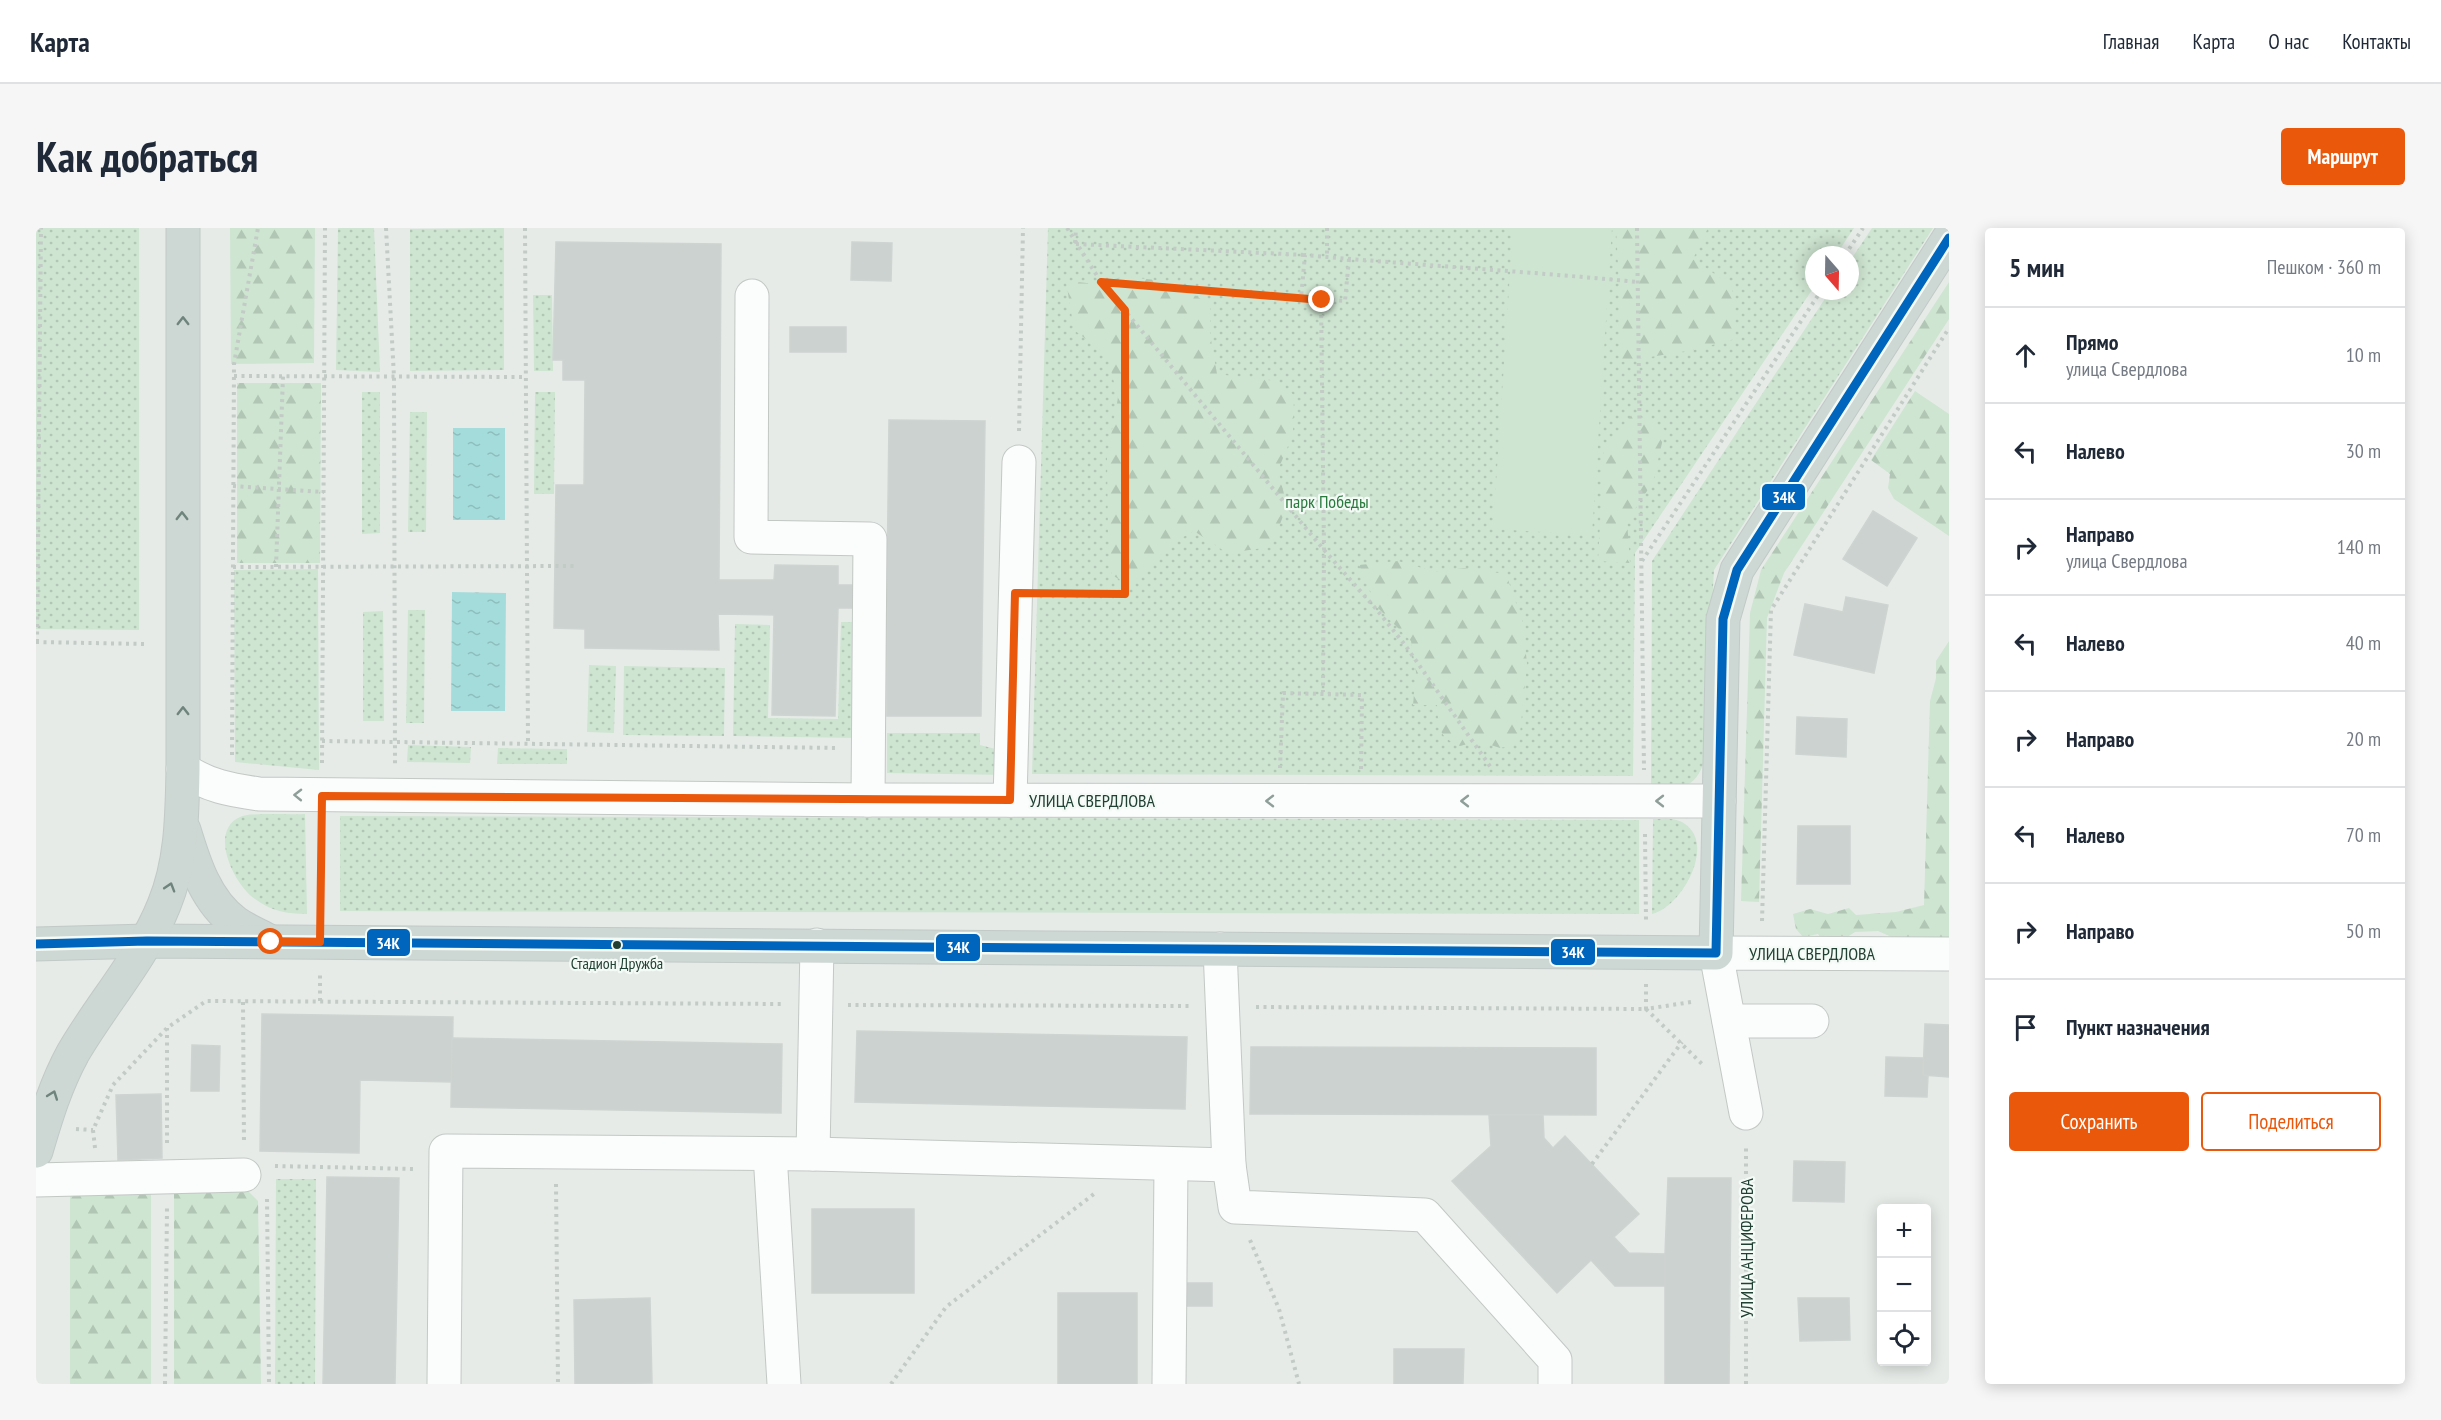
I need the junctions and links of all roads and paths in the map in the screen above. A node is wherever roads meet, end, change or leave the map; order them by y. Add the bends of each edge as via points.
1 (41, 228) edge
2 (183, 228) edge
3 (258, 228) edge
4 (325, 228) edge
5 (386, 228) edge
6 (525, 228) edge
7 (1023, 228) edge
8 (1067, 228) edge
9 (1076, 228) edge
10 (1327, 228) edge
11 (1637, 228) edge
12 (1863, 228) edge
13 (1949, 238) edge
14 (1076, 244) junction
15 (1851, 246) edge
16 (1305, 255) junction
17 (1327, 257) junction
18 (1349, 259) junction
19 (1101, 282) junction
20 (1638, 282) junction
21 (752, 296) dead end
22 (1301, 298) junction
23 (1322, 300) junction
24 (1815, 300) edge
25 (1125, 310) junction
26 (1949, 328) edge
27 (234, 376) junction
28 (283, 376) junction
29 (324, 376) junction
30 (394, 377) junction
31 (526, 377) junction
32 (1018, 462) joint
33 (233, 486) junction
34 (278, 489) junction
35 (324, 492) junction
36 (1324, 550) junction
37 (1641, 562) junction
38 (395, 566) junction
39 (527, 566) junction
40 (578, 566) dead end
41 (233, 567) junction
42 (276, 567) junction
43 (323, 567) junction
44 (1015, 593) junction
45 (37, 642) edge
46 (145, 644) dead end
47 (1323, 692) junction
48 (322, 741) junction
49 (395, 742) junction
50 (528, 744) junction
51 (868, 748) junction
52 (231, 765) dead end
53 (395, 765) dead end
54 (183, 769) junction
55 (1280, 772) dead end
56 (1494, 772) dead end
57 (1361, 773) dead end
58 (322, 796) junction
59 (868, 800) junction
60 (1010, 800) junction
61 (1644, 801) junction
62 (1719, 801) junction
63 (182, 825) junction
64 (147, 941) junction
65 (271, 942) junction
66 (320, 942) junction
67 (36, 944) edge
68 (817, 945) junction
69 (1220, 949) junction
70 (1646, 952) junction
71 (1716, 953) junction
72 (1761, 953) junction
73 (1949, 954) edge
74 (320, 1001) junction
75 (243, 1002) junction
76 (817, 1005) junction
77 (1223, 1006) junction
78 (1646, 1009) junction
79 (1729, 1021) junction
80 (1812, 1021) dead end
81 (1682, 1042) junction
82 (1706, 1069) dead end
83 (1746, 1113) joint
84 (74, 1129) dead end
85 (93, 1130) junction
86 (36, 1151) edge
87 (556, 1152) junction
88 (770, 1154) junction
89 (813, 1154) junction
90 (1134, 1164) junction
91 (1592, 1164) dead end
92 (1171, 1165) junction
93 (1229, 1165) junction
94 (244, 1170) junction
95 (446, 1170) junction
96 (97, 1178) junction
97 (36, 1180) edge
98 (1235, 1207) junction
99 (269, 1384) edge
100 (444, 1384) edge
101 (558, 1384) edge
102 (784, 1384) edge
103 (891, 1384) edge
104 (1169, 1384) edge
105 (1299, 1384) edge
106 (1556, 1384) edge
107 (1746, 1384) edge

1 - 45 path
54 -> 2 main road
3 - 27 path
4 - 29 path
5 - 30 path
6 - 31 path
7 - 32 path
8 - 14 path
9 - 14 path
10 - 17 path
11 - 20 path
12 - 15 path
13 - 62 main road via 1737,570 1723,619
14 - 16 path
14 - 19 path
16 - 17 path
16 - 22 path
17 - 18 path
18 - 20 path
18 - 23 path via 1345,302
19 - 22 path
19 - 25 path
20 - 37 path
21 - 51 street via 751,537 870,538
22 - 23 path
23 - 36 path
24 - 37 path
25 - 36 path
25 - 44 path via 1125,594
26 - 72 path via 1771,610
27 - 28 path
27 - 33 path
28 - 29 path
28 - 34 path
29 - 30 path
29 - 35 path
30 - 31 path
30 - 38 path
31 - 39 path
32 - 44 street
33 - 34 path
33 - 41 path
34 - 35 path
34 - 42 path
35 - 43 path
36 - 47 path
36 - 56 path via 1405,645
37 - 61 path
38 - 39 path
38 - 43 path
38 - 49 path
39 - 40 path
39 - 50 path
41 - 42 path
41 - 52 path
42 - 43 path
43 - 48 path
44 - 60 street
45 - 46 path
47 - 55 path via 1282,693
47 - 57 path via 1362,695
48 - 49 path
48 - 58 path
49 - 50 path
49 - 53 path
50 - 51 path
51 - 59 street
58 -> 54 street, УЛИЦА СВЕРДЛОВА via 225,790
54 - 63 main road
58 - 59 street, УЛИЦА СВЕРДЛОВА
58 - 66 path
59 - 60 street, УЛИЦА СВЕРДЛОВА
61 -> 60 street, УЛИЦА СВЕРДЛОВА
62 -> 61 street, УЛИЦА СВЕРДЛОВА
61 - 70 path
62 - 71 main road
64 -> 63 main road via 165,904
63 - 65 main road, УЛИЦА СВЕРДЛОВА via 196,868 212,898 235,923
64 - 65 main road, УЛИЦА СВЕРДЛОВА
64 - 67 main road, УЛИЦА СВЕРДЛОВА
86 -> 64 main road via 54,1090 74,1052
65 - 66 main road, УЛИЦА СВЕРДЛОВА
66 - 68 main road, УЛИЦА СВЕРДЛОВА
66 - 74 path
68 - 69 main road, УЛИЦА СВЕРДЛОВА
68 - 76 street
69 - 70 main road, УЛИЦА СВЕРДЛОВА
69 - 77 street
70 - 71 main road, УЛИЦА СВЕРДЛОВА
70 - 78 path
71 - 72 street, УЛИЦА СВЕРДЛОВА
71 - 79 street
72 - 73 street, УЛИЦА СВЕРДЛОВА
74 - 75 path
74 - 76 path
75 - 85 path via 206,1001 167,1028 113,1085
75 - 94 path
76 - 77 path
76 - 89 street
77 - 78 path
77 - 93 street
78 - 81 path
79 - 80 street
79 - 83 street
81 - 82 path
81 - 91 path
83 - 107 path, УЛИЦА АНЦИФЕРОВА
84 - 85 path
85 - 96 path
87 - 88 street
87 - 95 street via 446,1151
87 - 101 path
88 - 89 street
88 - 102 street
89 - 90 street
90 - 92 street
90 - 103 path via 946,1307
92 - 93 street
92 - 104 street
93 - 98 street
94 - 95 path
94 - 96 street
94 - 99 path via 267,1199
95 - 100 street
96 - 97 street
98 - 105 path via 1279,1308
98 - 106 street via 1425,1215 1555,1360

